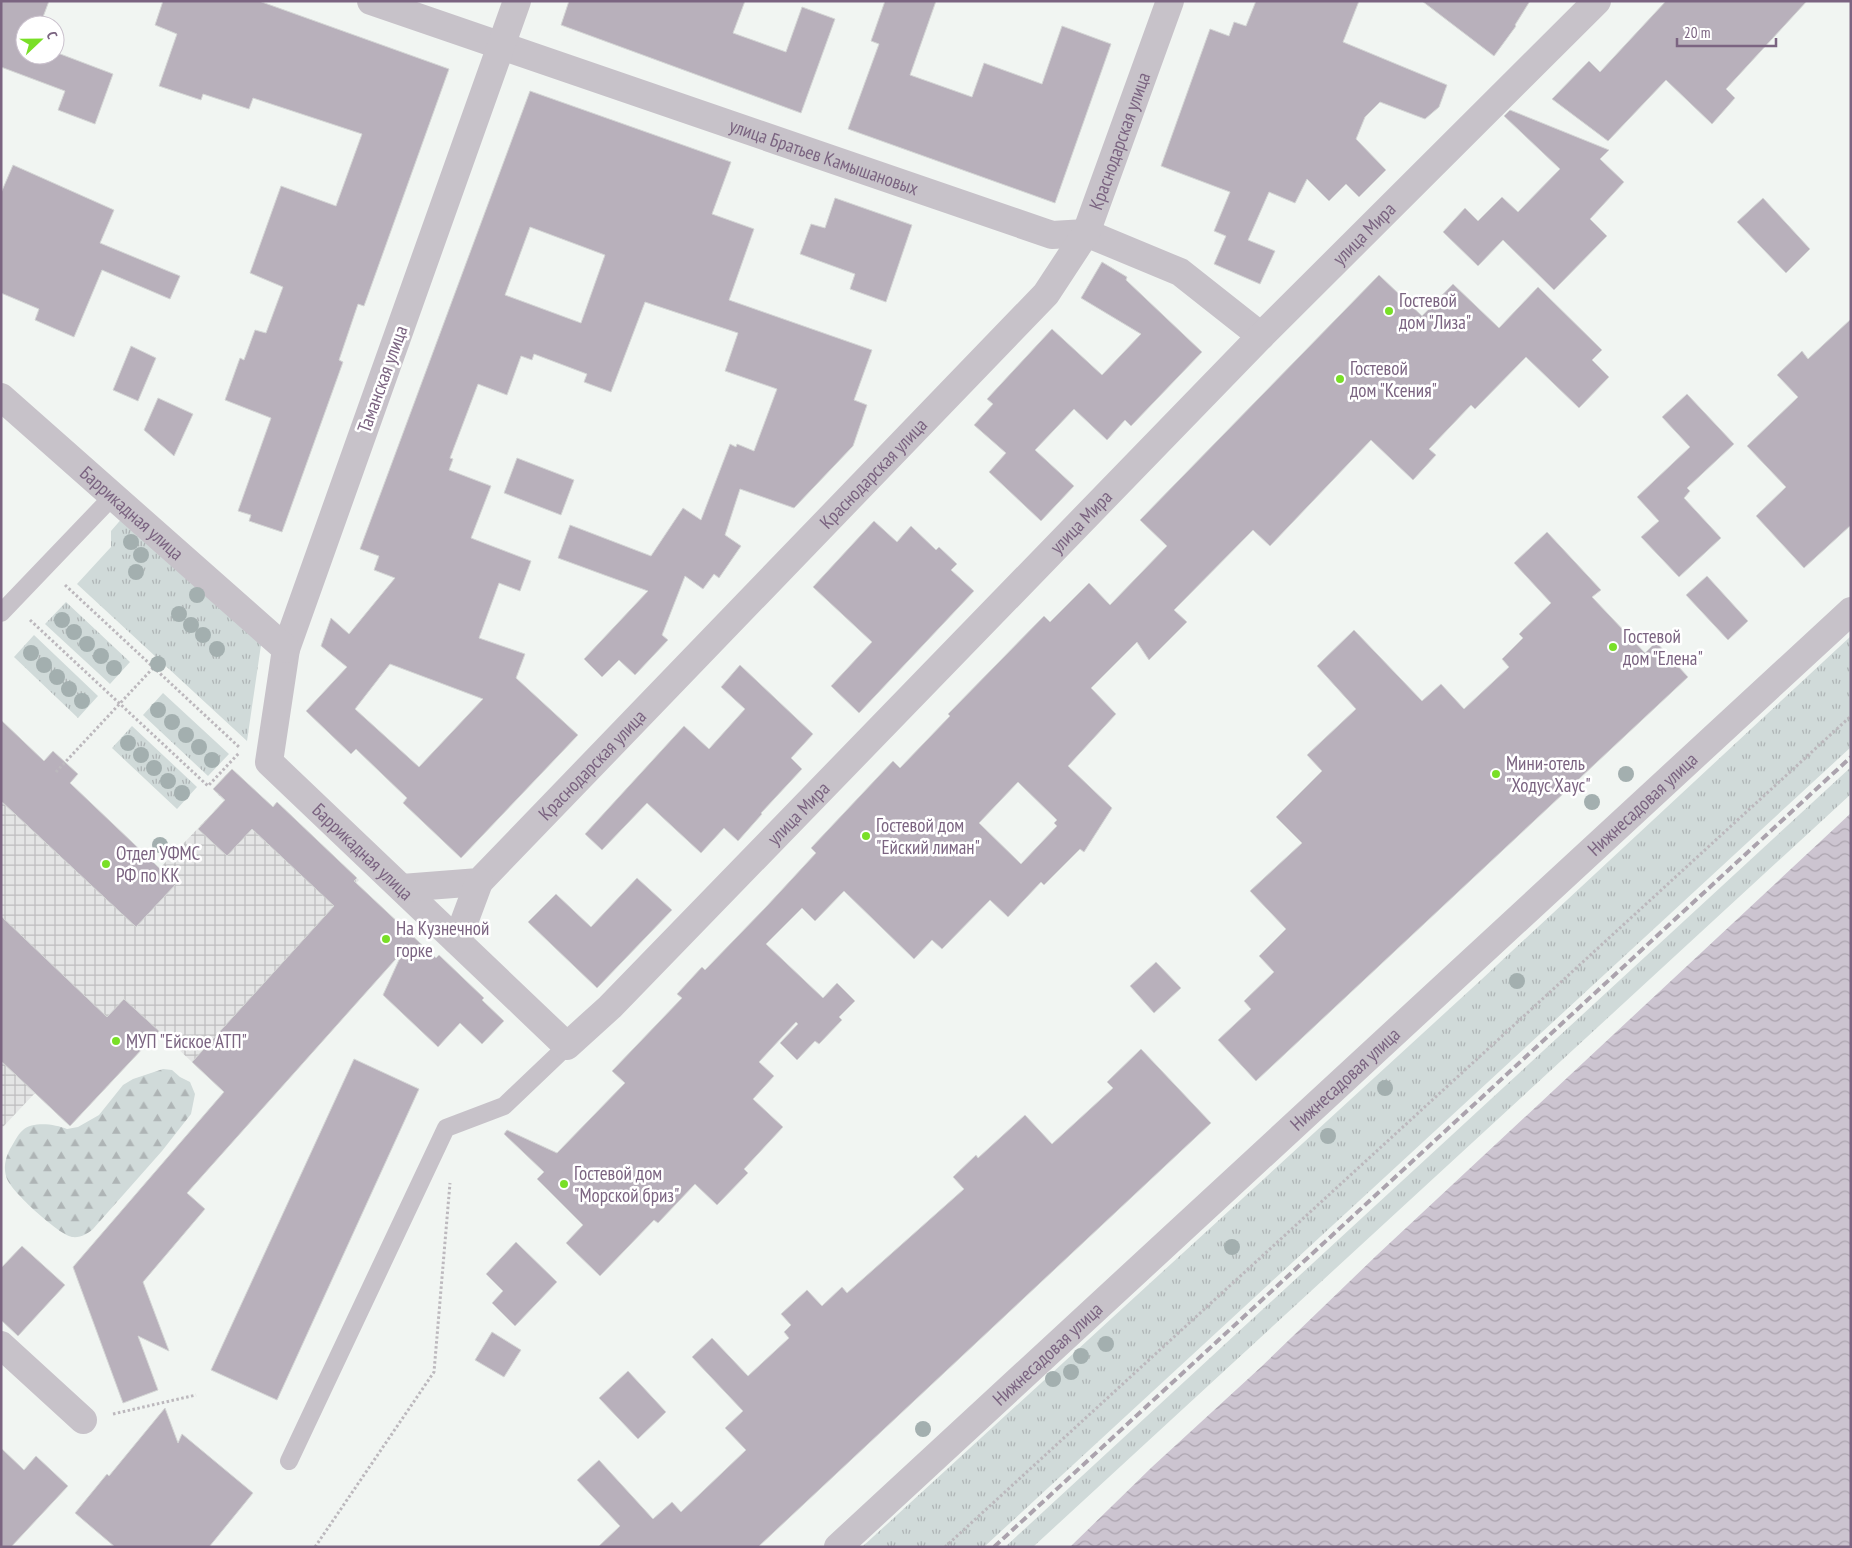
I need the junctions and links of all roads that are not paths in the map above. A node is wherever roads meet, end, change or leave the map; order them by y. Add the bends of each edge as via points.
1 (371, 1) edge
2 (517, 1) edge
3 (1170, 1) edge
4 (1596, 1) edge
5 (500, 46) junction
6 (1086, 233) junction
7 (1260, 336) junction
8 (1, 397) edge
9 (113, 496) junction
10 (6, 608) edge
11 (1851, 611) edge
12 (286, 649) junction
13 (269, 762) joint
14 (479, 882) junction
15 (402, 888) junction
16 (458, 941) junction
17 (567, 1046) junction
18 (1, 1344) edge
19 (84, 1420) road end
20 (289, 1461) dead end
21 (838, 1547) edge

1 - 5 street, улица Братьев Камышановых
2 - 5 street, Таманская улица
3 - 6 street, Краснодарская улица
4 - 7 street, улица Мира
5 - 6 street, улица Братьев Камышановых via 1052,235
5 - 12 street, Таманская улица
6 - 7 street, улица Братьев Камышановых via 1180,272
6 - 14 street, Краснодарская улица via 1046,294
7 - 17 street, улица Мира via 616,1000
8 - 9 street, Баррикадная улица
9 - 10 lane
9 - 12 street, Баррикадная улица
11 - 21 street, Нижнесадовая улица
12 - 13 street, Таманская улица
13 - 15 street, Баррикадная улица
14 - 15 street
14 - 16 street, Краснодарская улица
15 - 16 street, Баррикадная улица
16 - 17 street, Баррикадная улица
17 - 20 lane via 504,1106 446,1128
18 - 19 street

